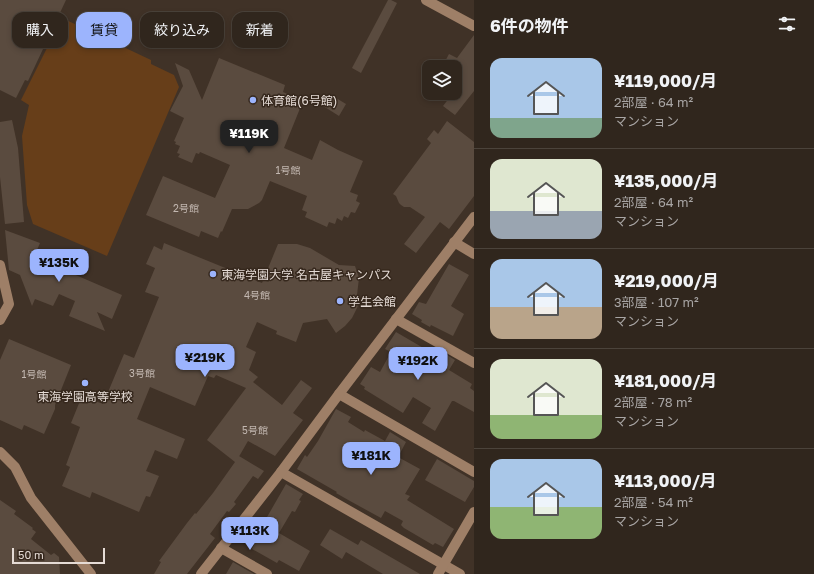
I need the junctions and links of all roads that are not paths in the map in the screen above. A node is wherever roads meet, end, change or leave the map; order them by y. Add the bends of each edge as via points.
1 (426, 0) edge
2 (474, 26) edge
3 (474, 217) edge
4 (454, 242) junction
5 (474, 254) edge
6 (0, 265) edge
7 (396, 319) junction
8 (0, 320) edge
9 (474, 364) edge
10 (338, 394) junction
11 (0, 452) edge
12 (281, 472) junction
13 (474, 472) edge
14 (474, 512) edge
15 (221, 548) junction
16 (441, 570) edge
17 (92, 574) edge
18 (201, 574) edge
19 (267, 574) edge
20 (460, 574) edge

1 - 2 street
3 - 4 street
4 - 5 street
4 - 7 street
6 - 8 street via 8,304
7 - 9 street
7 - 10 street
10 - 12 street
10 - 13 street
11 - 17 street via 15,467 31,498
12 - 15 street
12 - 16 street
14 - 16 street
15 - 18 street
15 - 19 street
16 - 20 street

